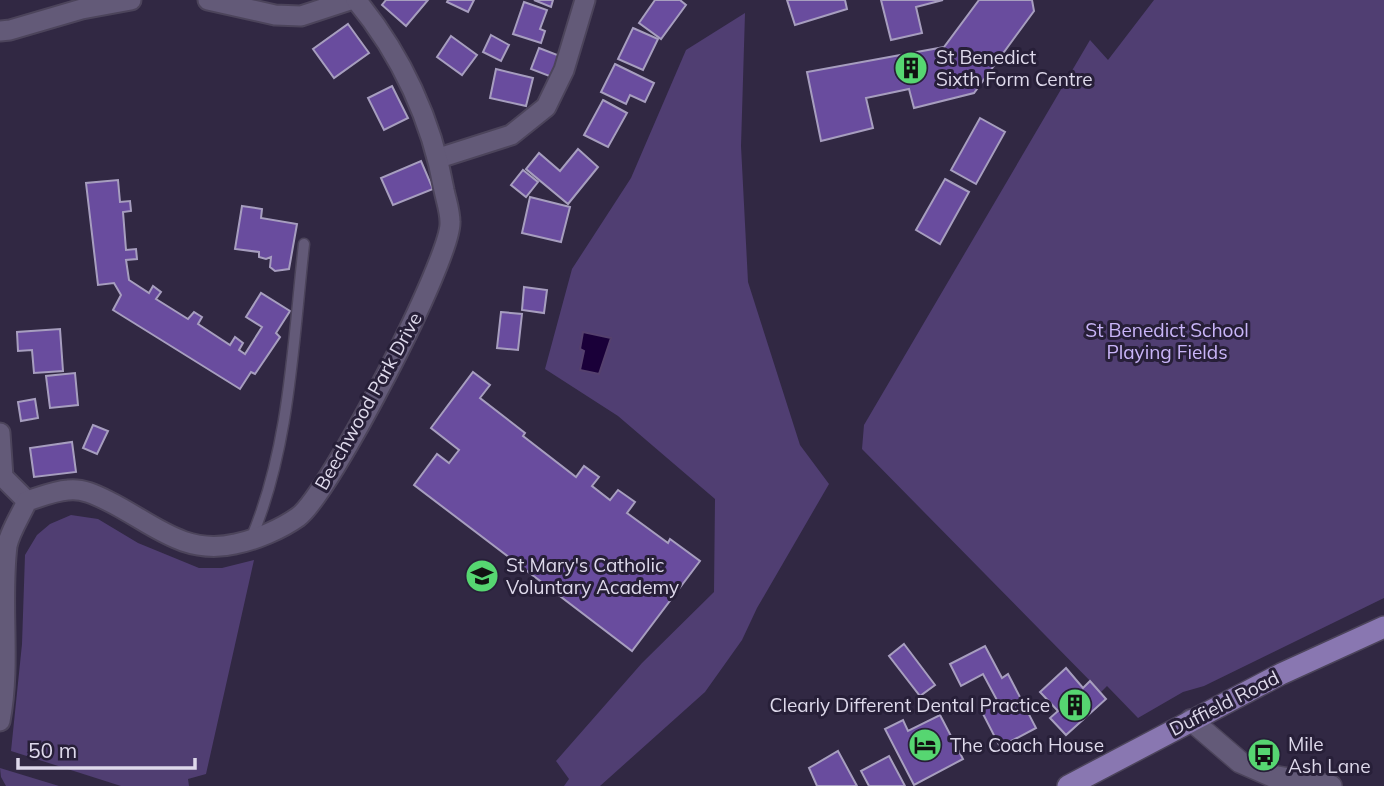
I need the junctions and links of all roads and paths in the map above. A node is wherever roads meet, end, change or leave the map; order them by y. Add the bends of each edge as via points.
1 (208, 0) edge
2 (350, 0) edge
3 (356, 0) edge
4 (585, 0) edge
5 (124, 1) edge
6 (251, 5) edge
7 (0, 31) edge
8 (439, 158) junction
9 (303, 244) dead end
10 (0, 433) edge
11 (27, 501) junction
12 (250, 540) junction
13 (1384, 627) edge
14 (1191, 720) junction
15 (0, 721) edge
16 (1272, 781) edge
17 (1068, 786) edge
18 (1331, 786) edge

1 - 6 street
2 - 6 street via 300,16
3 - 8 street, Beechwood Park Drive via 400,65
4 - 8 street via 564,70 546,107 511,135
5 - 7 street
8 - 12 street, Beechwood Park Drive via 451,224 435,274 386,374 312,502 299,516
9 - 12 lane via 285,415
10 - 11 street via 3,477
11 - 12 street, Beechwood Park Drive via 70,489 90,492 182,542 215,546
11 - 15 street via 7,544
13 - 14 main road, Duffield Road
14 - 16 street via 1240,762
14 - 17 main road, Duffield Road
16 - 18 street

